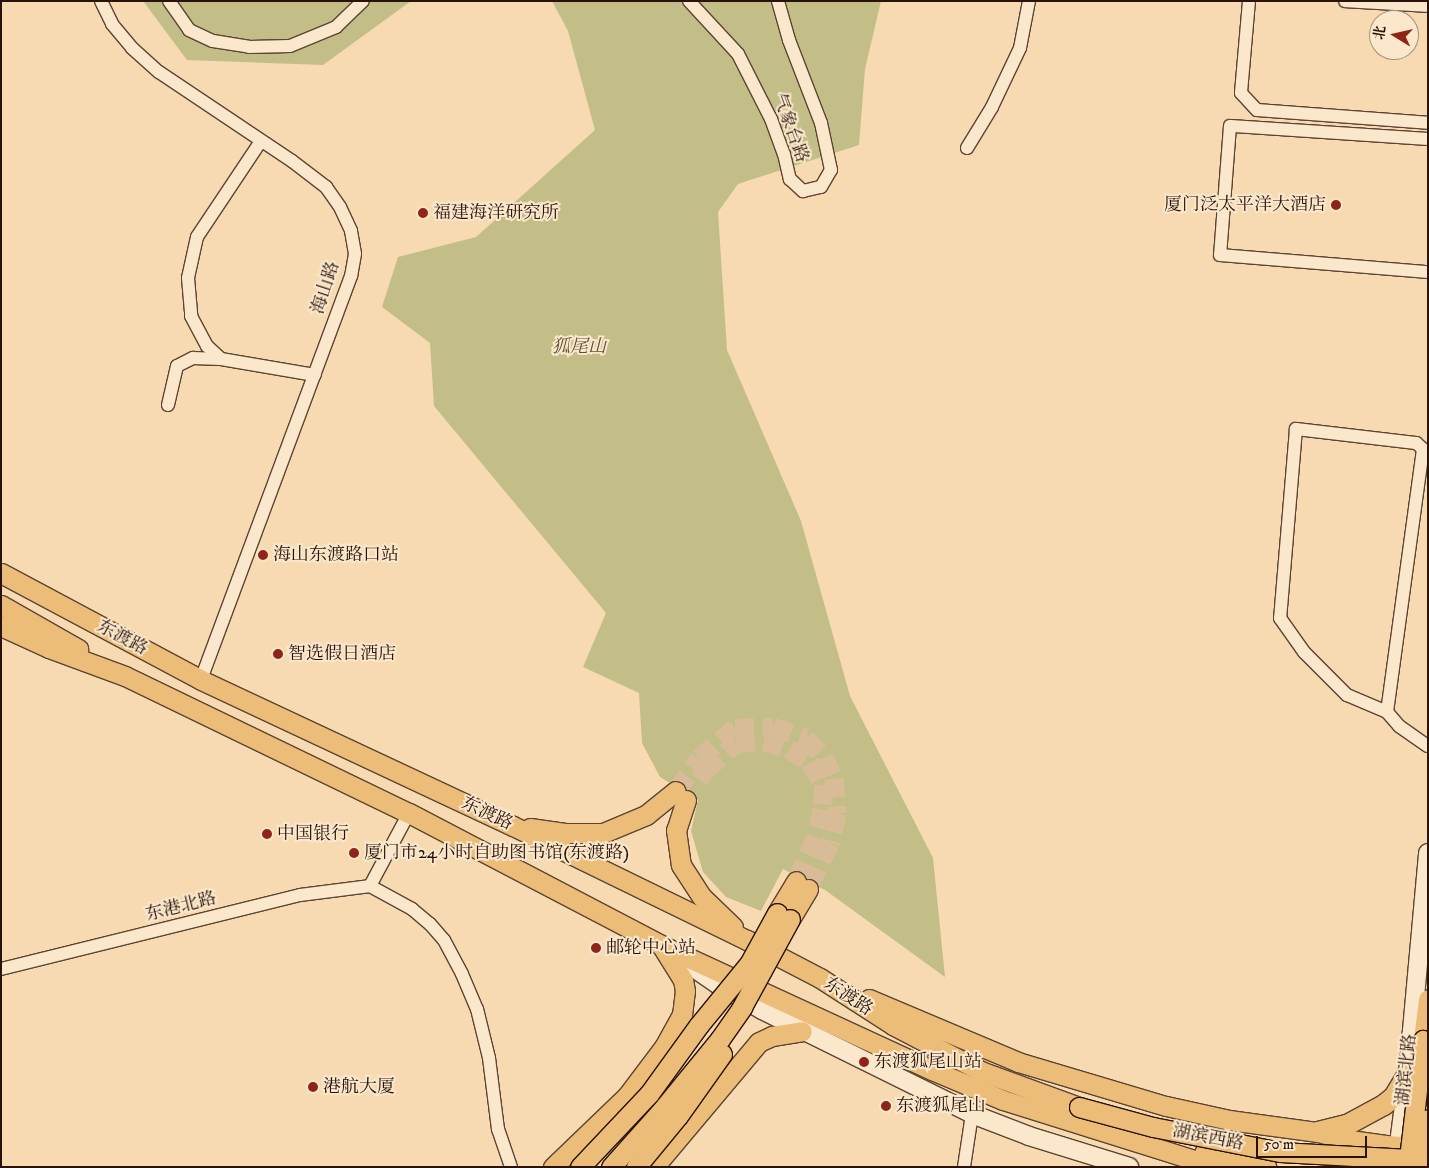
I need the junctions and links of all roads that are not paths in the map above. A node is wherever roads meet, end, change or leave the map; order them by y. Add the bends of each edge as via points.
1 (101, 1) edge
2 (169, 1) edge
3 (363, 1) edge
4 (689, 1) edge
5 (778, 1) edge
6 (1029, 1) edge
7 (1249, 1) edge
8 (1345, 1) edge
9 (1428, 6) edge
10 (1428, 123) edge
11 (1428, 139) edge
12 (261, 140) junction
13 (967, 148) dead end
14 (1428, 272) edge
15 (221, 359) junction
16 (315, 375) junction
17 (168, 405) dead end
18 (1, 573) edge
19 (1, 605) edge
20 (1, 626) edge
21 (125, 676) junction
22 (201, 680) junction
23 (1387, 712) junction
24 (1428, 746) edge
25 (409, 813) junction
26 (513, 826) junction
27 (1428, 853) edge
28 (1427, 859) edge
29 (802, 885) tunnel mouth
30 (370, 886) junction
31 (784, 916) junction
32 (747, 940) junction
33 (661, 945) junction
34 (749, 964) junction
35 (1, 969) edge
36 (820, 978) junction
37 (720, 986) junction
38 (1428, 1000) edge
39 (802, 1031) junction
40 (759, 1042) junction
41 (664, 1047) junction
42 (707, 1064) junction
43 (932, 1070) junction
44 (1408, 1074) junction
45 (972, 1114) junction
46 (1078, 1115) junction
47 (1428, 1119) edge
48 (1318, 1132) junction
49 (1399, 1146) junction
50 (1428, 1148) edge
51 (1428, 1160) edge
52 (511, 1167) edge
53 (553, 1167) edge
54 (580, 1167) edge
55 (598, 1167) edge
56 (611, 1167) edge
57 (623, 1167) edge
58 (636, 1167) edge
59 (654, 1167) edge
60 (964, 1167) edge
61 (1129, 1167) edge
62 (1218, 1167) edge
63 (1266, 1167) edge
64 (1396, 1167) edge
65 (1408, 1167) edge
66 (1423, 1167) edge

1 - 12 street, 海山路 via 112,24 132,48 159,72
2 - 3 street via 189,30 213,41 249,47 290,46 336,28
4 - 5 street, 气象台路 via 738,54 771,119 790,179 803,191 820,186 831,170 821,123 789,40
6 - 13 street via 1020,48 992,107
7 - 10 street via 1241,94 1257,110
8 - 9 street
11 - 14 street via 1230,126 1220,255
12 - 15 street via 197,237 188,278 191,316 206,346
12 - 16 street, 海山路 via 326,187 351,231 355,254 352,276
15 - 16 street
15 - 17 street via 193,358 177,366
16 - 22 street, 海山路
18 - 22 main road, 东渡路
19 - 21 main road
20 - 21 main road, 东渡路
21 - 25 main road, 东渡路
22 - 26 main road, 东渡路
23 - 23 street via 1347,695 1304,652 1280,618 1296,429 1416,443 1423,450
23 - 24 street via 1399,726
25 - 30 street
25 - 33 main road, 东渡路
26 - 32 main road, 东渡路
26 - 32 main road via 567,833 603,833 646,815 681,795 676,830 681,865 702,898
27 - 28 main road, 湖滨北路
28 - 44 main road, 湖滨北路
29 - 31 main road
30 - 35 street, 东港北路 via 300,896
30 - 52 street via 412,909 430,924 444,940 462,974 477,1009 489,1058 498,1129
31 - 34 main road, bridge
31 - 56 main road, bridge via 742,1007 720,1039
31 - 58 main road, bridge via 758,993 719,1060
32 - 36 main road, 东渡路
33 - 37 main road
33 - 41 main road via 678,970 685,991 682,1016
33 - 43 main road, 东渡路
34 - 54 main road, bridge via 698,1025 649,1094
34 - 55 main road, bridge via 711,1031 677,1079
36 - 46 main road, 东渡路 via 893,1026
36 - 48 main road via 1018,1062 1109,1091 1229,1120
37 - 39 main road
37 - 43 main road
38 - 65 main road, bridge
39 - 40 main road via 772,1036
39 - 45 main road
40 - 42 main road via 731,1048
40 - 59 main road
41 - 42 main road via 673,1040 692,1040 708,1049 711,1057
41 - 53 main road via 627,1096 591,1127
42 - 57 main road
43 - 46 main road, 东渡路 via 1004,1100
44 - 48 highway via 1394,1097 1384,1105 1347,1125
44 - 49 main road, 湖滨北路
45 - 60 street
45 - 61 main road via 1029,1136
46 - 51 main road, 湖滨西路, bridge via 1280,1152
46 - 62 main road
46 - 63 main road, 湖滨西路
47 - 66 main road, bridge
48 - 49 main road
49 - 50 main road
49 - 64 main road, 湖滨北路

